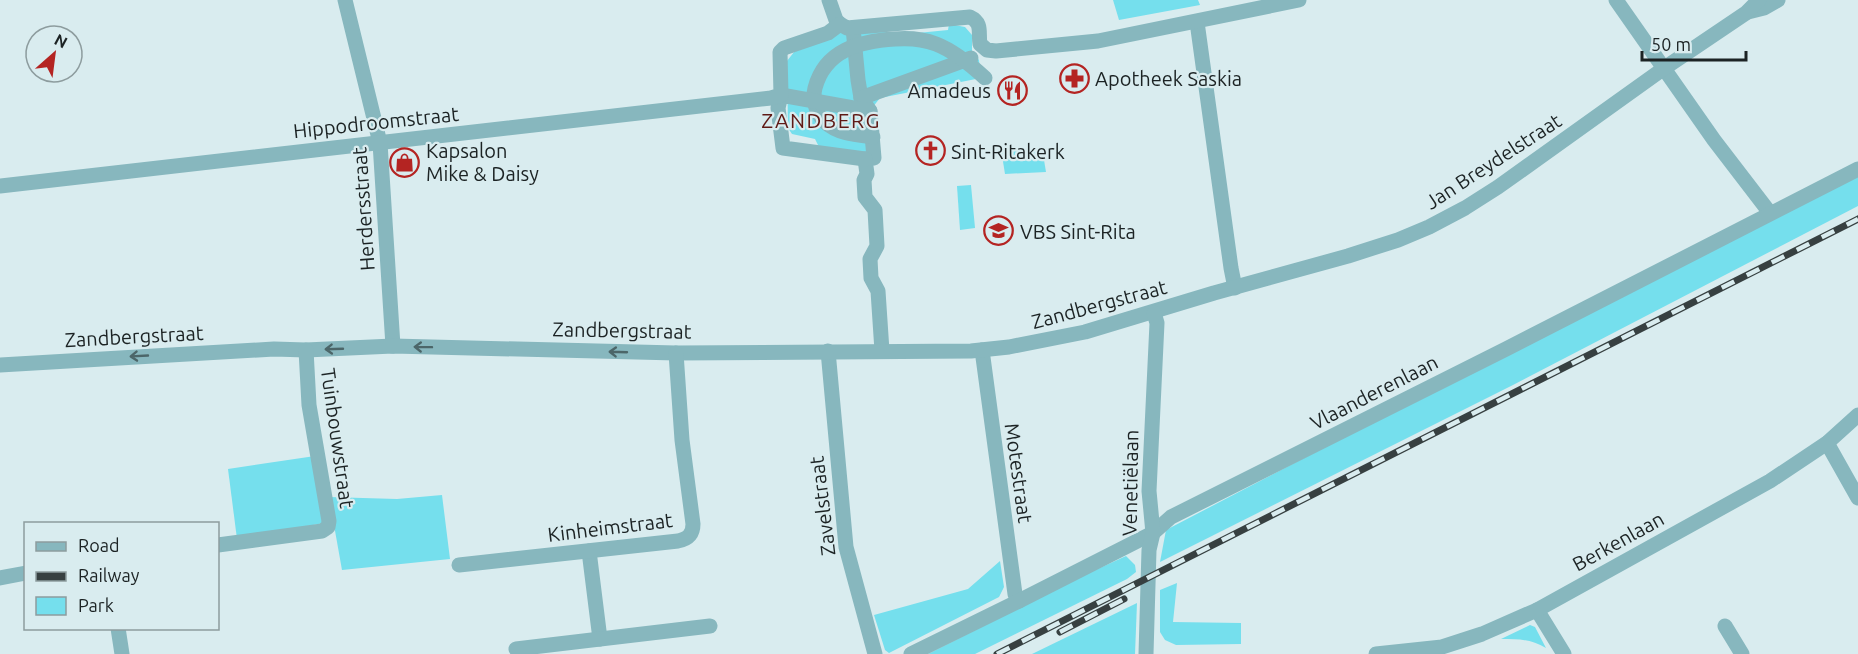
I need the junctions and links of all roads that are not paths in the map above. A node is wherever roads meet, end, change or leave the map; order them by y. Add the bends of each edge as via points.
1 (829, 0) edge
2 (1299, 0) edge
3 (1616, 0) edge
4 (1759, 0) edge
5 (1778, 0) edge
6 (349, 1) edge
7 (1746, 13) junction
8 (1197, 22) junction
9 (846, 26) junction
10 (855, 45) junction
11 (984, 48) junction
12 (965, 61) junction
13 (1663, 69) junction
14 (985, 78) dead end
15 (781, 96) junction
16 (861, 98) junction
17 (814, 102) junction
18 (870, 111) junction
19 (873, 137) junction
20 (380, 143) junction
21 (866, 166) junction
22 (1858, 169) edge
23 (0, 186) edge
24 (1770, 213) junction
25 (1235, 288) junction
26 (1154, 313) junction
27 (393, 346) junction
28 (306, 350) junction
29 (982, 350) junction
30 (828, 351) junction
31 (882, 351) junction
32 (676, 353) junction
33 (0, 364) edge
34 (1858, 415) edge
35 (1827, 442) junction
36 (1858, 498) edge
37 (1152, 533) junction
38 (219, 545) edge
39 (589, 551) junction
40 (459, 565) dead end
41 (24, 573) edge
42 (0, 578) edge
43 (1019, 602) junction
44 (1537, 610) junction
45 (710, 626) dead end
46 (1725, 626) dead end
47 (118, 630) edge
48 (600, 639) junction
49 (516, 649) dead end
50 (122, 654) edge
51 (875, 654) edge
52 (911, 654) edge
53 (1146, 654) edge
54 (1376, 654) edge
55 (1564, 654) edge
56 (1742, 654) edge

1 - 9 street via 836,20
2 - 8 street
3 - 13 street
4 - 7 street, Jan Breydelstraat
5 - 7 street, Jan Breydelstraat
6 - 20 street, Herdersstraat
7 - 13 street, Jan Breydelstraat
8 - 11 street via 1098,41 996,51
8 - 25 street
9 - 10 street
9 - 11 street via 970,17 979,24 979,42
9 - 15 street via 780,52
10 - 12 street via 908,38 936,44
10 - 16 street
10 - 17 street via 839,53 824,68
11 - 12 street
12 - 14 street
12 - 16 street
13 - 24 street
13 - 25 street, Jan Breydelstraat via 1465,208 1398,240
15 - 17 street, Hippodroomstraat
15 - 20 street, Hippodroomstraat
15 - 21 street via 778,108 783,148
16 - 18 street
17 - 18 street, Hippodroomstraat
17 - 19 street via 820,116 834,128
18 - 19 street
19 - 21 street via 874,158
20 - 23 street, Hippodroomstraat
20 - 27 street, Herdersstraat
21 - 31 street via 865,196 875,210 878,246 870,259 871,278 878,291
22 - 24 street, Vlaanderenlaan
24 - 37 street, Vlaanderenlaan via 1172,517
25 - 26 street, Zandbergstraat
26 - 29 street, Zandbergstraat via 1038,342
26 - 37 street, Venetiëlaan via 1157,323 1149,491
27 -> 28 street, Zandbergstraat
32 -> 27 street, Zandbergstraat
28 -> 33 street, Zandbergstraat
28 - 38 street, Tuinbouwstraat via 309,405 328,526 322,531
29 - 31 street, Zandbergstraat
29 - 43 street, Motestraat
30 - 31 street, Zandbergstraat
30 - 32 street, Zandbergstraat
30 - 51 street, Zavelstraat via 846,547
32 - 39 street, Kinheimstraat via 692,532 678,541
34 - 35 street, Berkenlaan
35 - 36 street
35 - 44 street, Berkenlaan via 1770,481
37 - 43 street, Vlaanderenlaan
37 - 53 street, Venetiëlaan
39 - 40 street, Kinheimstraat
39 - 48 street
41 - 42 street
43 - 52 street, Vlaanderenlaan
44 - 54 street, Berkenlaan via 1442,647
44 - 55 street
45 - 48 street
46 - 56 street
47 - 50 street
48 - 49 street

